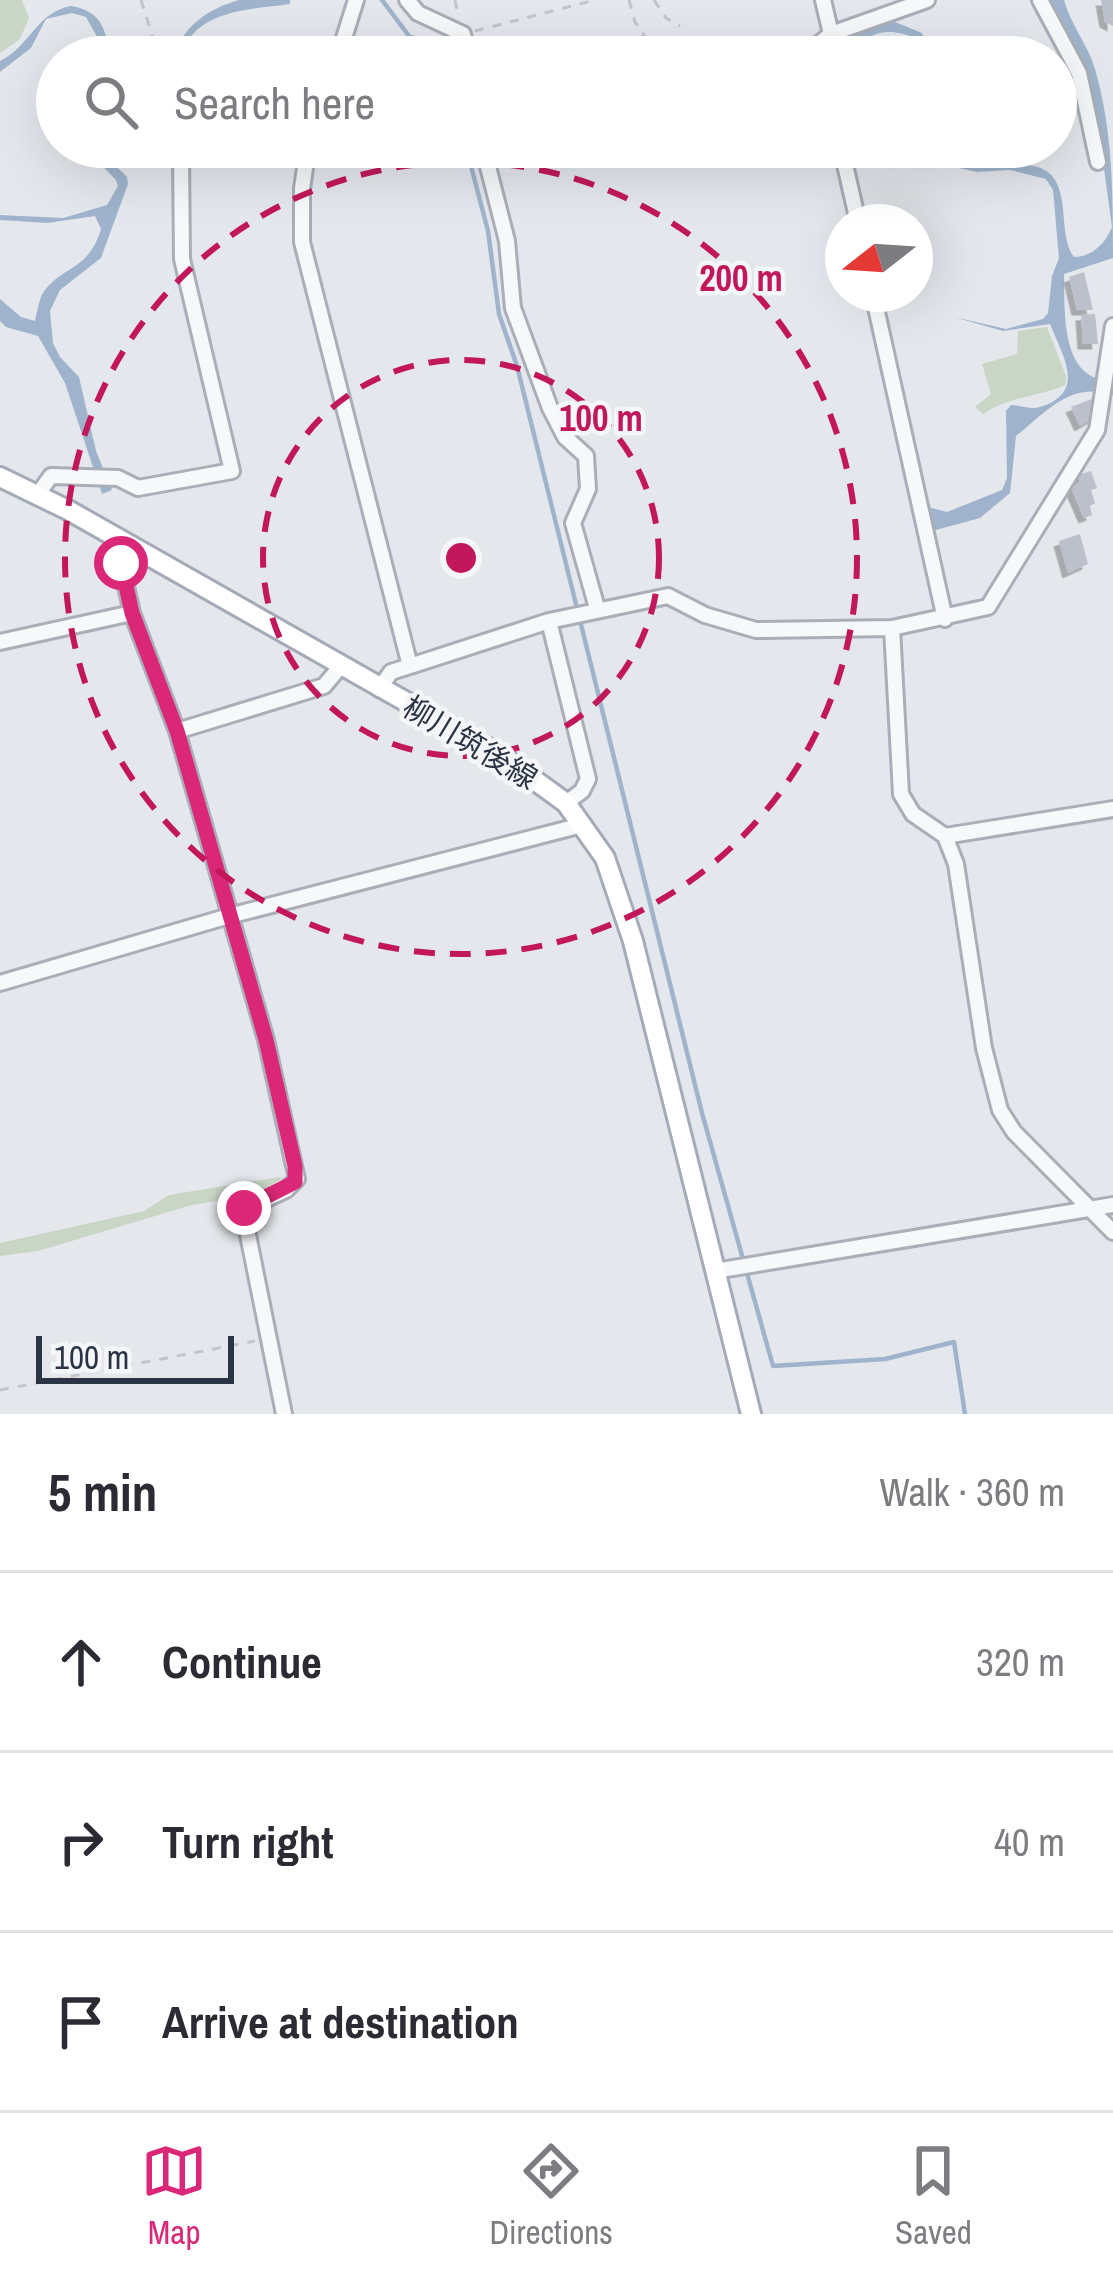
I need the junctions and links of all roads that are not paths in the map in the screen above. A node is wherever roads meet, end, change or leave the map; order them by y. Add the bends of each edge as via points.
1 (356, 0) edge
2 (407, 0) edge
3 (823, 0) edge
4 (927, 0) edge
5 (1040, 0) edge
6 (831, 34) junction
7 (345, 36) edge
8 (464, 36) edge
9 (829, 36) edge
10 (1059, 36) edge
11 (1077, 69) edge
12 (1097, 162) dead end
13 (181, 168) edge
14 (305, 168) edge
15 (488, 168) edge
16 (845, 168) edge
17 (853, 204) edge
18 (877, 312) edge
19 (1113, 326) edge
20 (0, 477) edge
21 (38, 494) junction
22 (130, 546) junction
23 (597, 608) junction
24 (132, 613) junction
25 (944, 619) junction
26 (549, 621) junction
27 (892, 628) junction
28 (0, 642) edge
29 (410, 666) junction
30 (340, 667) junction
31 (379, 689) junction
32 (177, 731) junction
33 (566, 803) junction
34 (1113, 809) edge
35 (582, 826) junction
36 (945, 836) junction
37 (229, 916) junction
38 (0, 983) edge
39 (1113, 1204) edge
40 (1090, 1209) junction
41 (1113, 1232) edge
42 (715, 1271) junction
43 (284, 1414) edge
44 (751, 1414) edge

1 - 7 street
2 - 8 street
3 - 6 street
4 - 6 street
5 - 10 street
6 - 9 street
11 - 12 street
13 - 21 street via 182,259 232,471 137,488 118,478 51,476
14 - 29 street via 302,242
15 - 23 street via 507,241 512,308 550,407 586,456 588,489 573,523
16 - 17 street
18 - 25 street
19 - 25 street via 1097,430 988,607
20 - 21 main road, 柳川筑後線
21 - 22 main road, 柳川筑後線
22 - 24 street via 121,563
22 - 30 main road, 柳川筑後線
23 - 26 street
23 - 27 street via 668,596 756,629
24 - 28 street
24 - 32 street
25 - 27 street
26 - 29 street
26 - 33 street via 588,778
27 - 36 street via 901,794 913,814
29 - 31 street via 391,672
30 - 31 main road, 柳川筑後線
30 - 32 street via 324,686
31 - 33 main road, 柳川筑後線 via 500,755
32 - 37 street
33 - 35 main road, 柳川筑後線
34 - 36 street
35 - 37 street
35 - 42 main road, 柳川筑後線 via 605,858 633,941
36 - 40 street via 1000,1110
37 - 38 street
37 - 43 street via 297,1179 243,1210
39 - 40 street
40 - 41 street
40 - 42 street
42 - 44 main road, 柳川筑後線

